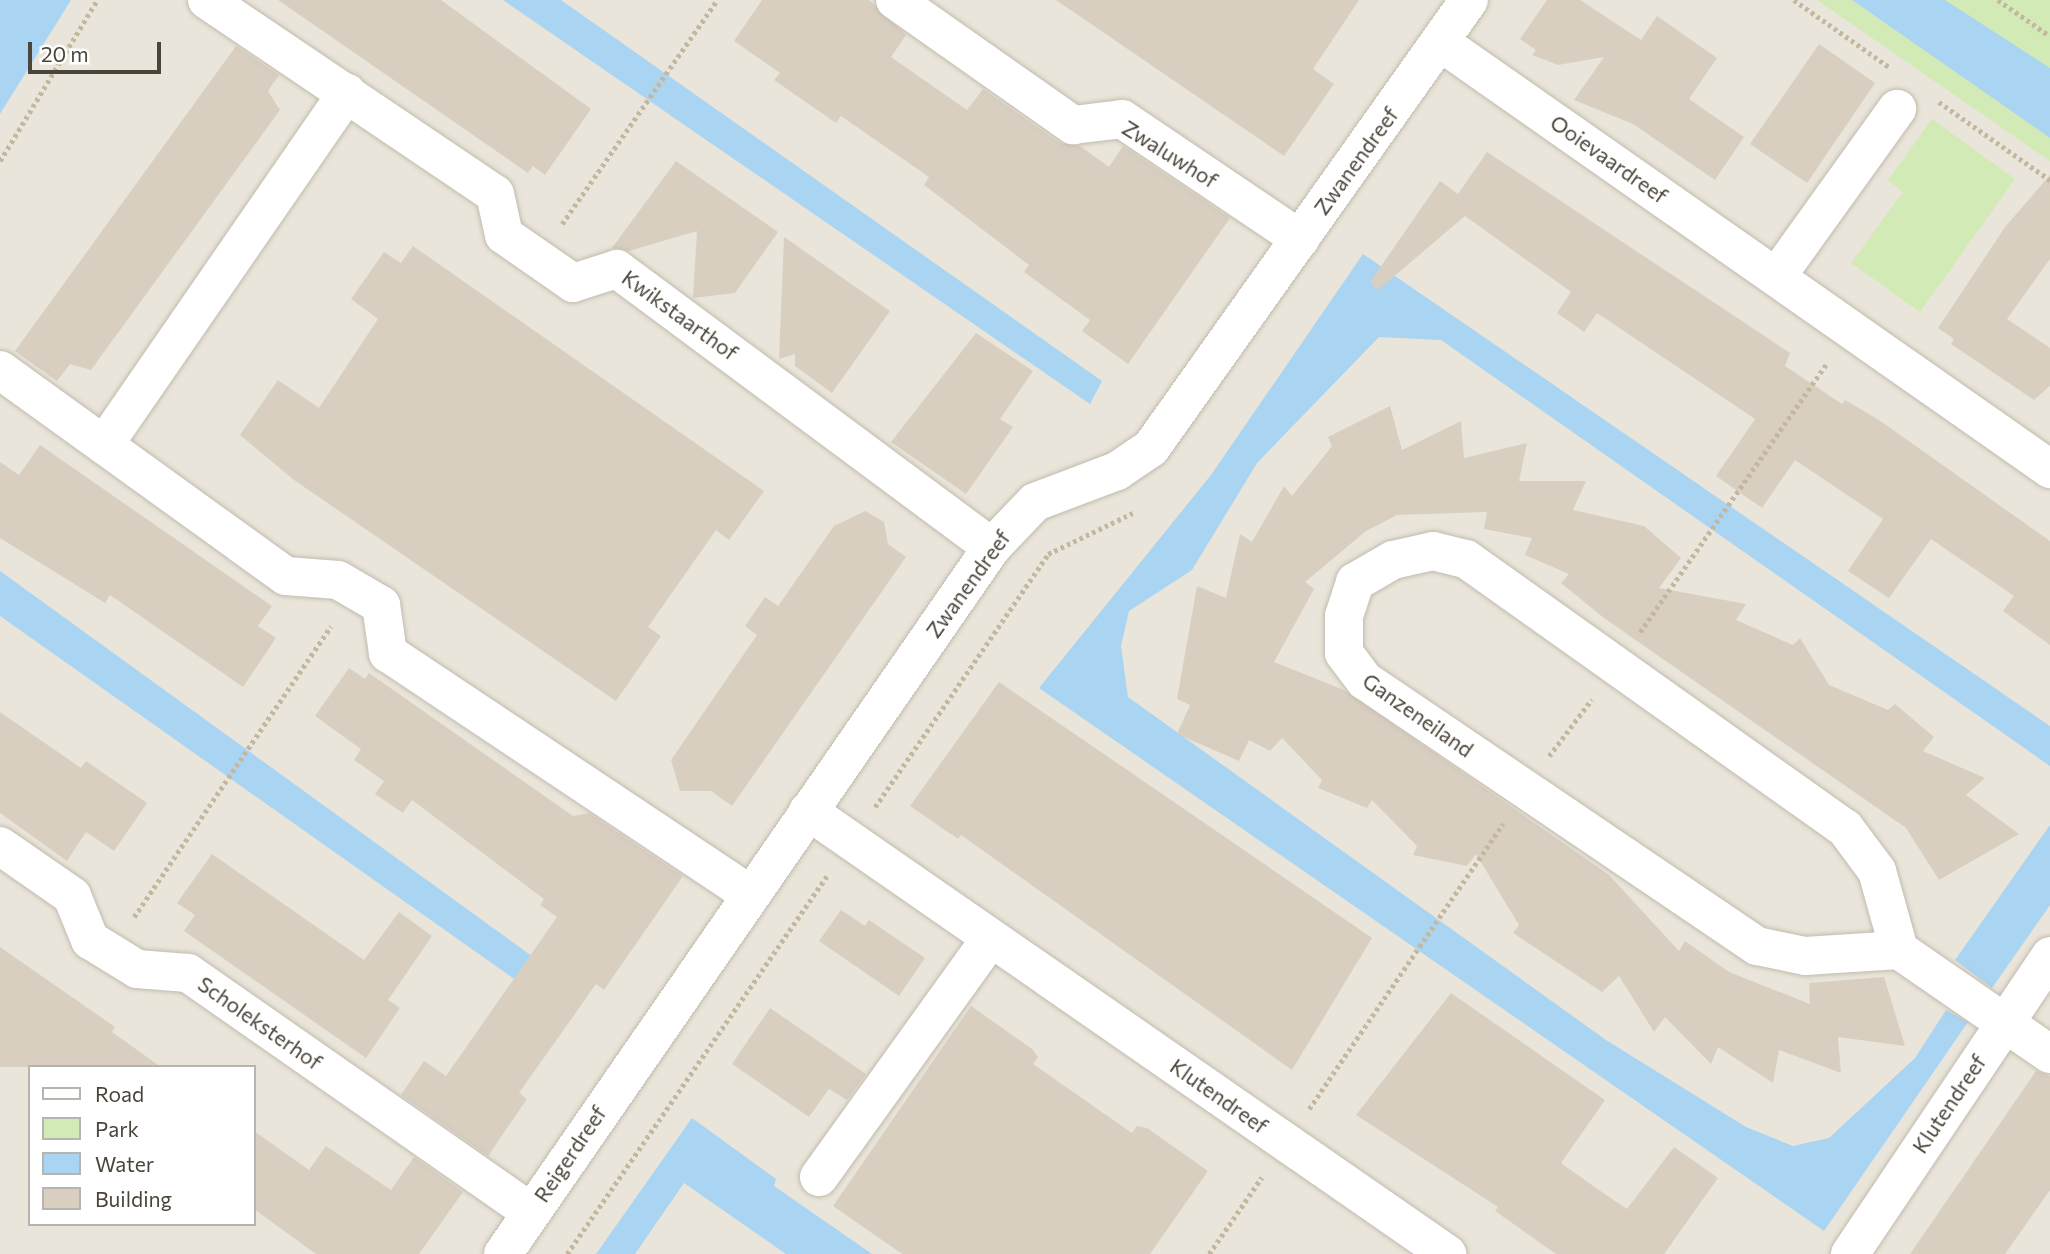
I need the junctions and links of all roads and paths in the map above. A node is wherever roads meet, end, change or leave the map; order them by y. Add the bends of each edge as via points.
1 (97, 0) edge
2 (207, 0) edge
3 (717, 0) edge
4 (895, 0) edge
5 (1469, 0) edge
6 (1998, 0) edge
7 (2050, 36) edge
8 (1440, 42) junction
9 (346, 93) junction
10 (1897, 109) dead end
11 (0, 161) edge
12 (1300, 239) junction
13 (538, 258) junction
14 (1777, 276) junction
15 (1851, 328) junction
16 (0, 370) edge
17 (104, 445) junction
18 (2050, 469) edge
19 (1144, 501) dead end
20 (992, 547) junction
21 (355, 590) junction
22 (1616, 666) junction
23 (1525, 789) junction
24 (808, 811) junction
25 (852, 841) junction
26 (0, 846) edge
27 (749, 894) junction
28 (991, 938) junction
29 (1899, 950) junction
30 (110, 952) junction
31 (2050, 956) edge
32 (1412, 962) dead end
33 (2003, 1023) junction
34 (637, 1054) joint
35 (2050, 1054) edge
36 (819, 1177) dead end
37 (530, 1212) junction
38 (503, 1254) edge
39 (567, 1254) edge
40 (1447, 1254) edge
41 (1850, 1254) edge

1 - 11 path
2 - 9 street, Kwikstaarthof
3 - 13 path
4 - 12 street, Zwaluwhof via 1073,125 1122,119
5 - 8 street, Zwanendreef
6 - 7 path
8 - 12 street, Zwanendreef
8 - 14 street, Ooievaardreef
9 - 13 street, Kwikstaarthof via 495,194 504,235
9 - 17 street
10 - 14 street
12 - 20 street, Zwanendreef via 1151,448 1117,471 1035,502
13 - 20 street, Kwikstaarthof via 573,283 617,268
14 - 15 street, Ooievaardreef
15 - 18 street, Ooievaardreef
15 - 22 path
16 - 17 street
17 - 21 street via 286,576 338,580
19 - 25 path via 1136,512 1048,554
20 - 24 street, Zwanendreef
21 - 27 street via 381,605 388,653
21 - 30 path
22 - 23 path
22 - 23 street, Ganzeneiland via 1466,559 1433,551 1393,559 1355,582 1344,616 1343,653 1365,681
22 - 29 street, Ganzeneiland via 1845,828 1877,871
23 - 29 street, Ganzeneiland via 1757,946 1805,956
23 - 32 path
24 - 25 street, Klutendreef
24 - 27 street, Zwanendreef
25 - 28 street, Klutendreef
25 - 39 path
26 - 30 street, Scholeksterhof via 72,896 90,940
27 - 34 street, Zwanendreef
28 - 36 street
28 - 40 street, Klutendreef
29 - 33 street
30 - 37 street, Scholeksterhof via 137,969 188,973
31 - 33 street, Klutendreef
33 - 35 street
33 - 41 street, Klutendreef
34 - 37 street, Reigerdreef
37 - 38 street, Reigerdreef

